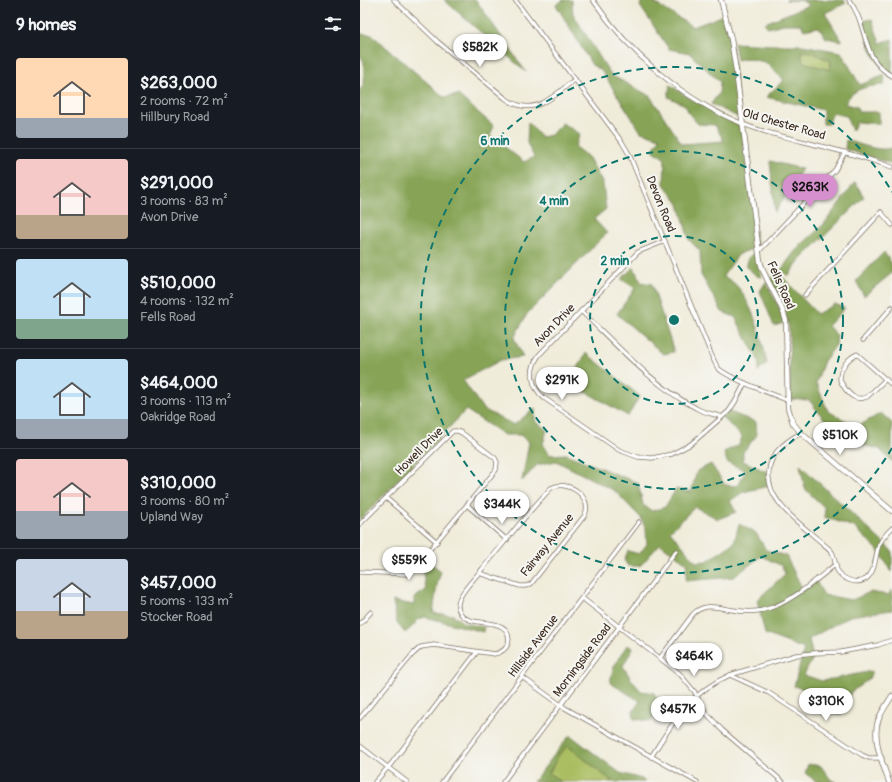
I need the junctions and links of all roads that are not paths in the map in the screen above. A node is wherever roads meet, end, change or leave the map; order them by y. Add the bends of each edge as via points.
1 (394, 0) edge
2 (515, 0) edge
3 (593, 0) edge
4 (721, 0) edge
5 (849, 0) edge
6 (892, 76) edge
7 (575, 79) junction
8 (743, 124) junction
9 (845, 152) junction
10 (892, 167) edge
11 (892, 225) edge
12 (665, 241) junction
13 (758, 252) junction
14 (805, 296) dead end
15 (892, 308) edge
16 (581, 311) junction
17 (863, 340) dead end
18 (886, 379) junction
19 (745, 383) junction
20 (892, 385) edge
21 (787, 400) junction
22 (722, 417) junction
23 (801, 433) junction
24 (386, 498) junction
25 (467, 506) junction
26 (892, 511) edge
27 (639, 522) dead end
28 (360, 524) edge
29 (892, 528) edge
30 (507, 540) junction
31 (437, 542) junction
32 (676, 551) dead end
33 (836, 564) junction
34 (360, 572) edge
35 (479, 573) junction
36 (582, 598) junction
37 (371, 612) dead end
38 (360, 624) edge
39 (620, 627) junction
40 (892, 640) edge
41 (477, 652) junction
42 (660, 658) junction
43 (730, 675) junction
44 (522, 677) junction
45 (696, 696) junction
46 (892, 696) edge
47 (561, 705) junction
48 (360, 718) edge
49 (360, 746) edge
50 (651, 757) junction
51 (882, 758) junction
52 (388, 767) junction
53 (375, 782) edge
54 (407, 782) edge
55 (442, 782) edge
56 (503, 782) edge
57 (697, 782) edge
58 (783, 782) edge
59 (889, 782) edge

1 - 7 street via 448,50 516,105 540,105
2 - 7 street, Devon Road
3 - 8 street, Old Chester Road via 627,42 660,73 698,101
4 - 8 street, Fells Road via 733,49
5 - 6 street via 858,14 872,58 879,67
7 - 12 street, Devon Road via 629,154
8 - 9 street, Old Chester Road
8 - 13 street, Fells Road
9 - 10 street, Old Chester Road
9 - 13 street via 835,170
11 - 14 street via 881,212
12 - 16 street, Avon Drive via 638,252
12 - 19 street, Devon Road via 716,364 723,372
13 - 21 street, Fells Road via 764,276 784,311 786,321
15 - 17 street
16 - 22 street via 645,371 676,396 697,409
16 - 22 street, Avon Drive via 534,362 533,384 544,398 619,450 631,456 644,458 659,458 679,452
18 - 18 street via 857,354 843,366 840,378 852,398 867,397
18 - 20 street
19 - 21 street, Devon Road
19 - 22 street, Avon Drive via 735,402
21 - 23 street, Fells Road via 791,419
23 - 26 street, Fells Road
23 - 33 street via 775,453 769,466 772,493 782,507 832,553
24 - 25 street, Howell Drive via 450,433 457,431 495,458 498,464
24 - 28 street, Howell Drive
24 - 31 street
25 - 30 street
25 - 31 street, Howell Drive
27 - 36 street, Hillside Avenue
29 - 33 street via 879,545 872,573 865,579 850,581 842,576
30 - 35 street, Fairway Avenue
30 - 35 street, Fairway Avenue via 553,487 567,486 585,499 587,507 584,517 531,584 520,586
31 - 34 street, Howell Drive via 409,573
32 - 39 street, Morningside Road
33 - 42 street via 792,597 770,608 737,611 710,606 698,610
35 - 41 street, Fairway Avenue via 460,597 460,612 468,620 503,627 508,632 509,640 507,647 499,653
36 - 39 street
36 - 44 street, Hillside Avenue
37 - 38 street
39 - 42 street
39 - 47 street, Morningside Road
40 - 43 street via 841,652 796,655
41 - 48 street, Fairway Avenue via 434,645 421,648 413,654
41 - 52 street
42 - 45 street via 683,677
43 - 45 street
43 - 51 street via 771,694 862,755
44 - 47 street
44 - 55 street, Hillside Avenue
45 - 50 street via 676,718
45 - 58 street via 707,714 722,730
46 - 51 street via 877,726
47 - 50 street
47 - 56 street, Morningside Road
49 - 52 street
50 - 57 street
51 - 59 street
52 - 53 street
52 - 54 street

